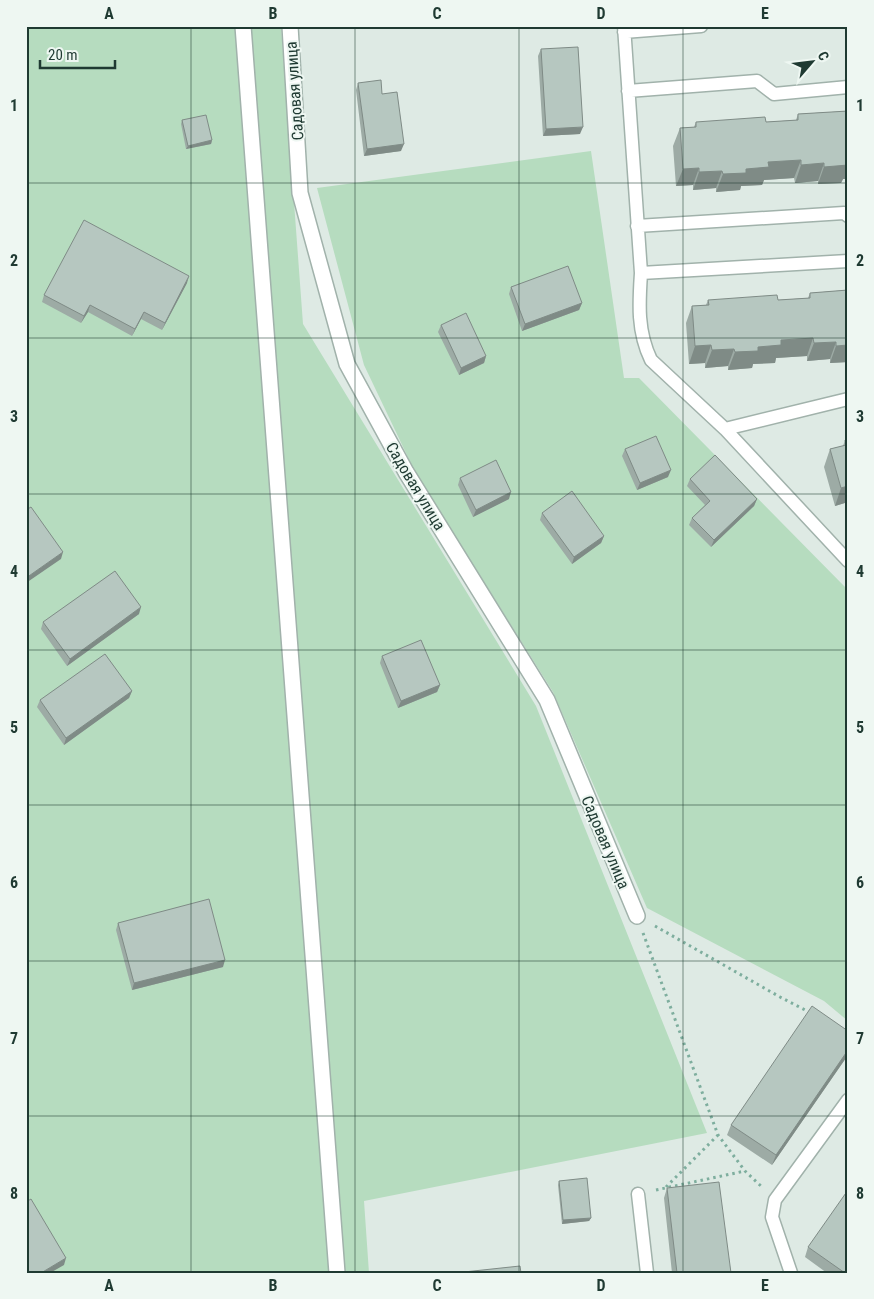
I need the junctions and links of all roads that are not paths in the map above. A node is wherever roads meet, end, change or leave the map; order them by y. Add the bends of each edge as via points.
1 (243, 26) edge
2 (290, 26) edge
3 (700, 26) edge
4 (624, 29) edge
5 (848, 87) edge
6 (628, 91) junction
7 (848, 216) edge
8 (637, 226) junction
9 (848, 261) edge
10 (641, 273) junction
11 (848, 399) edge
12 (725, 429) junction
13 (848, 561) edge
14 (637, 916) road end
15 (848, 1100) edge
16 (638, 1194) road end
17 (337, 1273) edge
18 (647, 1273) edge
19 (791, 1273) edge

1 - 17 street
2 - 14 street, Садовая улица via 300,193 347,364 406,472 547,700
3 - 4 lane
4 - 6 lane
5 - 6 lane via 774,94 758,81
6 - 8 lane
7 - 8 lane via 844,213
8 - 10 lane
9 - 10 lane
10 - 12 lane via 640,325 651,360
11 - 12 lane
12 - 13 lane
15 - 19 lane via 775,1200 772,1217
16 - 18 lane

